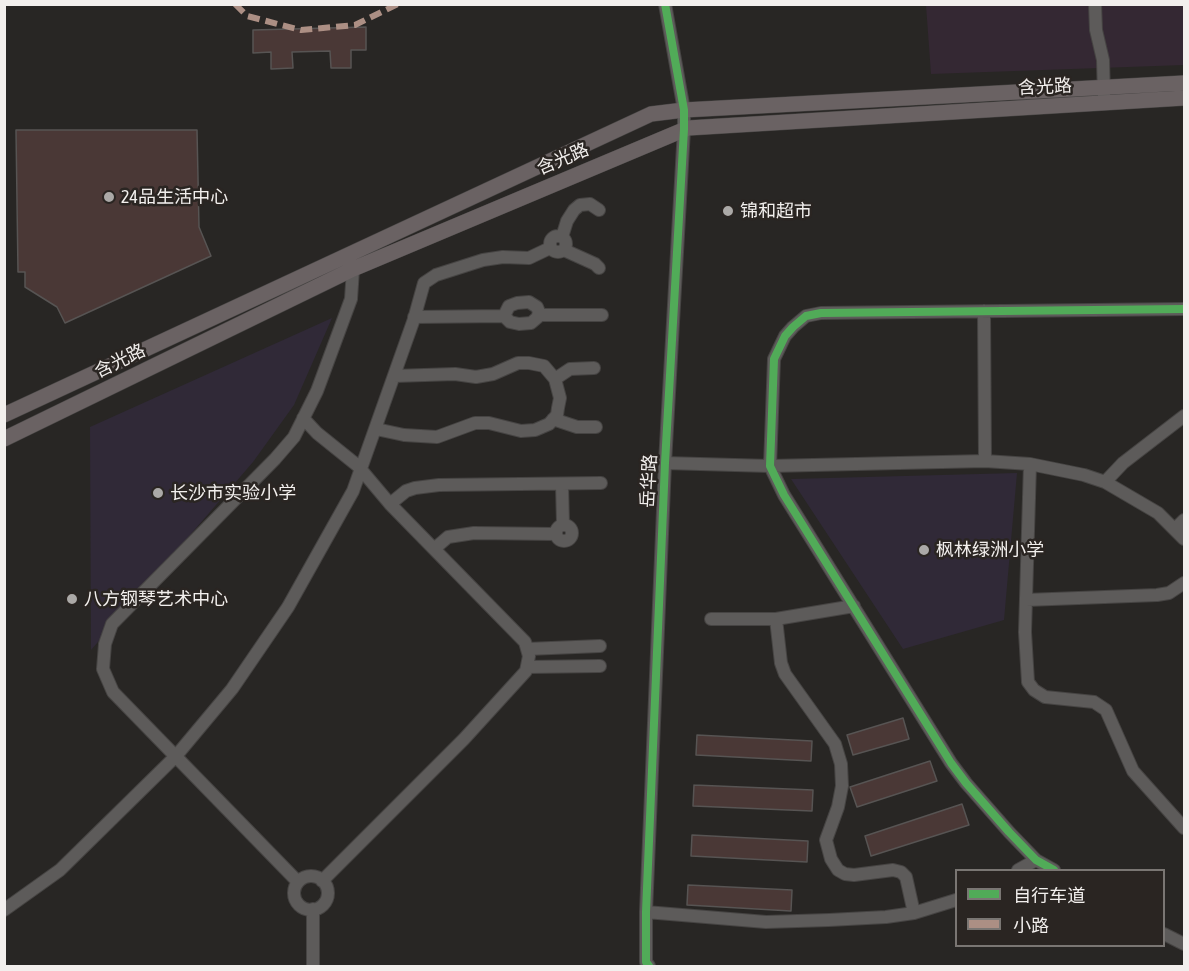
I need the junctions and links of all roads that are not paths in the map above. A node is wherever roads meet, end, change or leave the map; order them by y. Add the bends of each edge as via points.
1 (665, 4) edge
2 (1095, 4) edge
3 (1185, 83) edge
4 (1104, 95) junction
5 (1185, 98) edge
6 (684, 110) junction
7 (684, 129) junction
8 (599, 210) dead end
9 (562, 237) junction
10 (550, 248) junction
11 (564, 250) junction
12 (599, 268) dead end
13 (353, 269) junction
14 (1185, 309) edge
15 (984, 311) junction
16 (538, 315) junction
17 (602, 315) dead end
18 (504, 316) junction
19 (414, 317) junction
20 (594, 368) dead end
21 (394, 376) junction
22 (555, 379) junction
23 (4, 415) edge
24 (1185, 416) edge
25 (303, 418) junction
26 (553, 419) junction
27 (596, 427) dead end
28 (376, 429) junction
29 (4, 439) edge
30 (985, 461) junction
31 (665, 463) junction
32 (1030, 464) junction
33 (770, 466) junction
34 (362, 470) junction
35 (1106, 482) junction
36 (601, 483) dead end
37 (562, 484) junction
38 (390, 504) junction
39 (1185, 520) edge
40 (1175, 529) junction
41 (1185, 539) edge
42 (434, 549) junction
43 (1185, 583) edge
44 (1026, 600) junction
45 (854, 606) junction
46 (711, 619) dead end
47 (776, 619) junction
48 (600, 646) dead end
49 (527, 649) junction
50 (600, 666) dead end
51 (527, 667) junction
52 (176, 756) junction
53 (1185, 828) edge
54 (1036, 860) junction
55 (1020, 869) edge
56 (1052, 869) edge
57 (322, 881) junction
58 (298, 882) junction
59 (955, 901) edge
60 (313, 909) junction
61 (4, 910) edge
62 (646, 912) junction
63 (914, 913) junction
64 (1165, 934) edge
65 (1185, 944) edge
66 (646, 965) edge
67 (313, 966) edge

1 - 6 street, 岳华路
2 - 4 street
3 - 4 main road, 含光路
4 - 5 main road, 含光路
4 - 6 main road, 含光路
4 - 7 main road, 含光路
6 - 7 street, 岳华路
6 - 23 main road, 含光路 via 651,114
7 - 13 main road, 含光路
7 - 31 street, 岳华路
8 - 9 street via 590,204 573,210
9 - 10 street via 552,238
9 - 11 street
10 - 11 street via 554,252
10 - 19 street via 529,258 483,260 436,275 424,283
11 - 12 street
13 - 25 street via 351,299
13 - 29 main road, 含光路
14 - 15 street
15 - 30 street
15 - 33 street via 821,312 806,316 785,336 774,359
16 - 17 street
16 - 18 street via 531,323 519,324
16 - 18 street via 537,307 529,302 509,306
18 - 19 street
19 - 21 street
20 - 22 street via 570,369
21 - 22 street via 476,377 529,363 544,366
21 - 28 street
22 - 26 street via 560,398
24 - 35 street via 1123,463
25 - 34 street
25 - 52 street via 275,459 112,624 103,669 113,692
26 - 27 street via 577,427
26 - 28 street via 535,430 476,423 437,437
28 - 34 street
30 - 32 street
30 - 33 street
31 - 33 street
31 - 62 street, 岳华路
32 - 35 street
32 - 44 street
33 - 45 street
34 - 38 street
34 - 52 street via 288,607 232,689
35 - 40 street via 1158,513
36 - 37 street
37 - 38 street via 439,485 406,491
37 - 42 street via 559,529 448,537
38 - 42 street
39 - 40 street
40 - 41 street
42 - 49 street via 525,642
43 - 44 street via 1157,595
44 - 53 street via 1028,682 1045,697 1094,702 1106,710 1133,771
45 - 47 street
45 - 54 street via 951,763
46 - 47 street
47 - 63 street via 785,674 835,744 841,764 842,786 826,840 831,860 845,874 901,872 906,877
48 - 49 street
49 - 51 street
50 - 51 street
51 - 57 street via 464,739
52 - 58 street
52 - 61 street via 60,870
54 - 55 street
54 - 56 street
57 - 58 street via 307,876
57 - 60 street via 328,894 324,904
58 - 60 street via 294,892 297,902 305,909
59 - 63 street
60 - 67 street
62 - 63 street via 766,922
62 - 66 street, 岳华路
64 - 65 street

